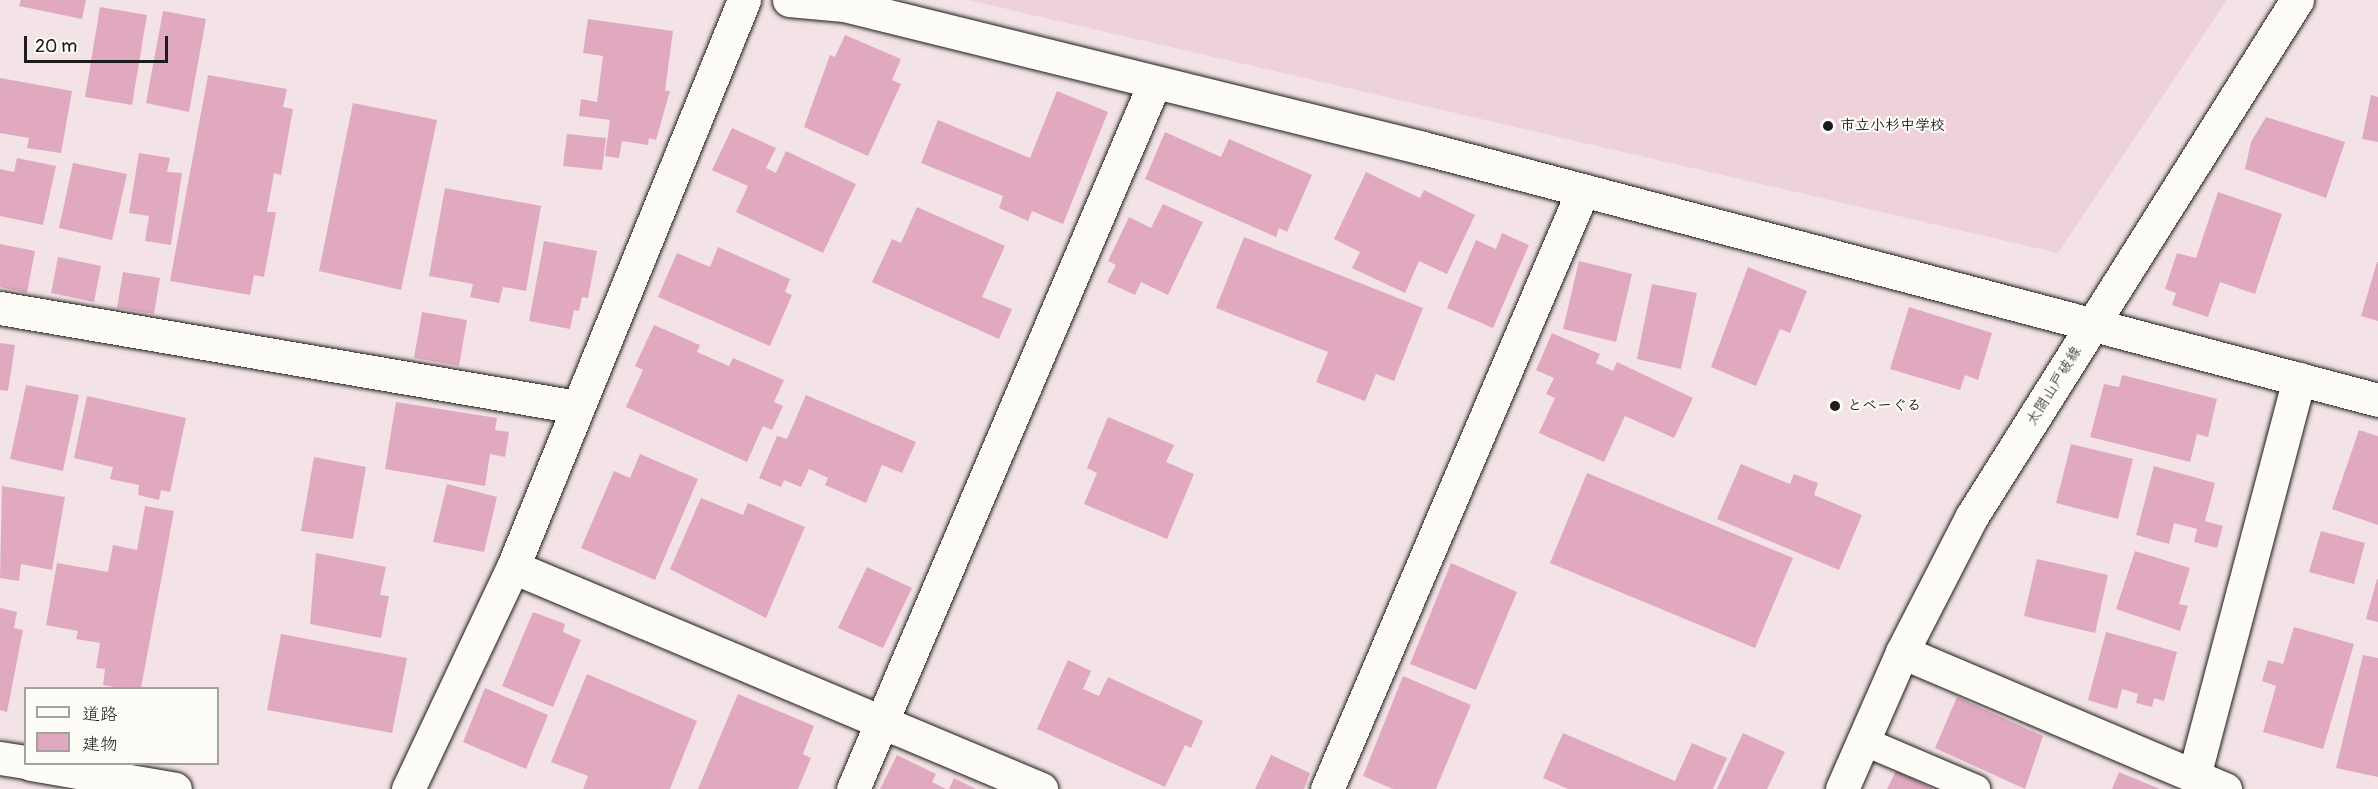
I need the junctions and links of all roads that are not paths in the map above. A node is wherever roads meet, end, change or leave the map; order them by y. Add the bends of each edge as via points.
1 (744, 0) edge
2 (789, 0) edge
3 (2297, 0) edge
4 (1154, 84) junction
5 (1583, 190) junction
6 (0, 308) edge
7 (2094, 325) junction
8 (2299, 379) junction
9 (2378, 400) edge
10 (577, 407) junction
11 (513, 567) junction
12 (1902, 652) junction
13 (882, 722) junction
14 (1863, 741) junction
15 (0, 758) edge
16 (24, 762) edge
17 (37, 765) edge
18 (2194, 776) junction
19 (175, 789) edge
20 (408, 789) edge
21 (853, 789) edge
22 (1041, 789) edge
23 (1328, 789) edge
24 (1842, 789) edge
25 (1976, 789) edge
26 (2225, 789) edge

1 - 10 street
2 - 4 street via 844,5
3 - 7 street, 太閤山戸破線
4 - 5 street
4 - 13 street
5 - 7 street
5 - 23 street
6 - 10 street
7 - 8 street
7 - 12 street, 太閤山戸破線 via 1972,516
8 - 9 street
8 - 18 street
10 - 11 street
11 - 13 street
11 - 20 street
12 - 14 street, 太閤山戸破線
12 - 18 street
13 - 21 street
13 - 22 street
14 - 24 street, 太閤山戸破線
14 - 25 lane
15 - 16 street
17 - 19 street
18 - 26 street

